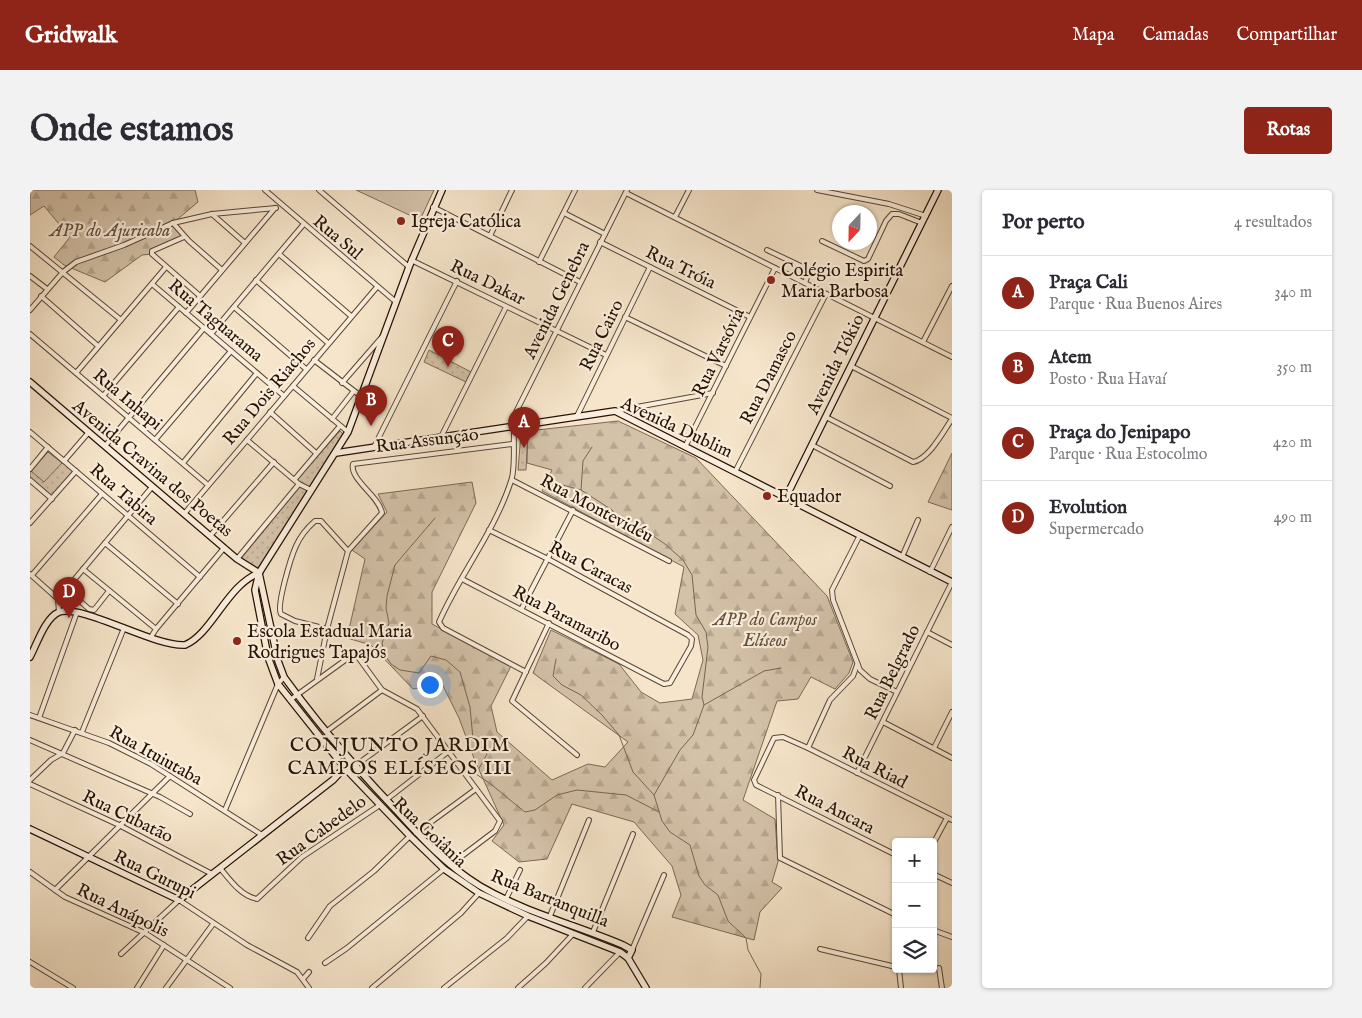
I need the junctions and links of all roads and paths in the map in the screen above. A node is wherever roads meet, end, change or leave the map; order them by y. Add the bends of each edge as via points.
1 (265, 190) edge
2 (319, 190) edge
3 (442, 190) edge
4 (512, 190) edge
5 (575, 190) edge
6 (689, 190) edge
7 (817, 190) edge
8 (938, 190) edge
9 (627, 191) edge
10 (280, 204) junction
11 (433, 207) junction
12 (276, 208) junction
13 (564, 213) junction
14 (212, 214) junction
15 (926, 216) junction
16 (675, 218) junction
17 (922, 222) junction
18 (173, 223) junction
19 (303, 225) junction
20 (605, 234) junction
21 (490, 236) junction
22 (184, 237) junction
23 (822, 241) dead end
24 (600, 242) junction
25 (245, 243) junction
26 (30, 246) edge
27 (766, 250) dead end
28 (279, 254) junction
29 (411, 260) junction
30 (539, 262) junction
31 (166, 267) junction
32 (408, 267) junction
33 (650, 267) junction
34 (775, 268) junction
35 (222, 270) junction
36 (63, 272) junction
37 (30, 276) edge
38 (256, 280) junction
39 (457, 281) junction
40 (580, 282) junction
41 (805, 283) junction
42 (152, 284) junction
43 (952, 286) edge
44 (376, 287) junction
45 (47, 289) junction
46 (826, 294) junction
47 (42, 296) junction
48 (200, 296) junction
49 (396, 302) junction
50 (32, 304) edge
51 (179, 307) junction
52 (234, 307) junction
53 (506, 307) junction
54 (30, 310) edge
55 (186, 313) junction
56 (351, 316) junction
57 (625, 316) junction
58 (750, 317) junction
59 (874, 318) junction
60 (121, 320) junction
61 (204, 328) junction
62 (556, 331) junction
63 (30, 334) edge
64 (211, 334) junction
65 (384, 335) junction
66 (923, 342) junction
67 (328, 343) junction
68 (98, 346) junction
69 (231, 351) junction
70 (606, 356) junction
71 (952, 357) edge
72 (314, 360) junction
73 (726, 366) junction
74 (851, 366) junction
75 (306, 369) junction
76 (76, 373) junction
77 (257, 373) junction
78 (30, 382) edge
79 (342, 383) junction
80 (293, 386) junction
81 (353, 392) junction
82 (713, 393) junction
83 (103, 396) junction
84 (284, 396) junction
85 (362, 397) junction
86 (614, 410) junction
87 (270, 412) junction
88 (577, 416) junction
89 (826, 417) junction
90 (130, 418) junction
91 (332, 419) junction
92 (952, 419) edge
93 (513, 425) junction
94 (340, 426) junction
95 (30, 432) edge
96 (89, 432) junction
97 (348, 432) junction
98 (441, 438) junction
99 (155, 440) junction
100 (247, 440) junction
101 (512, 444) junction
102 (812, 445) junction
103 (105, 446) junction
104 (48, 447) junction
105 (374, 447) junction
106 (685, 447) junction
107 (316, 453) junction
108 (336, 453) junction
109 (64, 461) junction
110 (274, 462) junction
111 (182, 463) junction
112 (30, 469) edge
113 (76, 471) junction
114 (735, 472) junction
115 (295, 479) junction
116 (30, 480) edge
117 (512, 480) junction
118 (299, 484) junction
119 (208, 485) junction
120 (890, 486) dead end
121 (152, 487) junction
122 (312, 490) junction
123 (102, 494) junction
124 (786, 497) junction
125 (52, 499) junction
126 (573, 510) junction
127 (184, 514) junction
128 (128, 516) junction
129 (918, 520) dead end
130 (30, 523) edge
131 (952, 527) edge
132 (489, 530) junction
133 (860, 535) junction
134 (210, 536) junction
135 (105, 543) junction
136 (224, 548) junction
137 (348, 550) junction
138 (902, 557) junction
139 (237, 559) junction
140 (548, 559) junction
141 (669, 561) dead end
142 (83, 569) junction
143 (930, 572) junction
144 (31, 574) edge
145 (259, 574) junction
146 (200, 577) junction
147 (462, 579) junction
148 (952, 582) edge
149 (66, 589) junction
150 (109, 591) junction
151 (58, 599) junction
152 (178, 604) junction
153 (522, 608) junction
154 (59, 612) junction
155 (78, 612) junction
156 (549, 623) junction
157 (124, 628) junction
158 (327, 628) junction
159 (156, 629) junction
160 (927, 632) junction
161 (151, 637) junction
162 (952, 645) edge
163 (30, 657) edge
164 (858, 665) junction
165 (526, 672) junction
166 (284, 677) junction
167 (317, 679) junction
168 (660, 682) joint
169 (278, 684) junction
170 (382, 690) junction
171 (897, 692) junction
172 (298, 694) junction
173 (290, 700) junction
174 (952, 712) edge
175 (30, 715) edge
176 (423, 716) junction
177 (39, 718) junction
178 (882, 722) junction
179 (75, 730) junction
180 (327, 731) junction
181 (82, 732) junction
182 (30, 740) edge
183 (808, 748) junction
184 (934, 748) junction
185 (449, 751) junction
186 (62, 753) junction
187 (577, 755) dead end
188 (952, 758) edge
189 (353, 764) junction
190 (344, 767) junction
191 (857, 773) junction
192 (170, 776) junction
193 (30, 780) edge
194 (369, 782) junction
195 (30, 784) edge
196 (363, 787) junction
197 (762, 788) joint
198 (476, 789) junction
199 (152, 794) junction
200 (778, 796) junction
201 (386, 800) junction
202 (380, 805) junction
203 (225, 810) junction
204 (190, 814) dead end
205 (947, 818) junction
206 (589, 820) dead end
207 (952, 820) edge
208 (119, 825) junction
209 (30, 829) edge
210 (416, 833) junction
211 (633, 834) dead end
212 (262, 835) junction
213 (410, 836) junction
214 (936, 838) edge
215 (892, 853) edge
216 (86, 858) junction
217 (450, 865) junction
218 (220, 868) junction
219 (444, 869) junction
220 (520, 870) dead end
221 (30, 872) edge
222 (212, 874) junction
223 (664, 875) dead end
224 (937, 876) edge
225 (952, 883) edge
226 (55, 890) junction
227 (478, 890) junction
228 (506, 899) junction
229 (179, 900) junction
230 (892, 913) edge
231 (528, 916) junction
232 (550, 916) junction
233 (214, 924) junction
234 (937, 931) edge
235 (593, 932) junction
236 (145, 933) junction
237 (574, 933) junction
238 (952, 937) edge
239 (308, 938) dead end
240 (164, 944) junction
241 (820, 949) dead end
242 (632, 950) junction
243 (620, 952) junction
244 (121, 954) dead end
245 (628, 958) junction
246 (186, 960) junction
247 (30, 962) edge
248 (324, 963) dead end
249 (892, 967) edge
250 (939, 968) dead end
251 (309, 972) dead end
252 (898, 973) edge
253 (303, 979) junction
254 (74, 988) edge
255 (137, 988) edge
256 (166, 988) edge
257 (230, 988) edge
258 (309, 988) edge
259 (372, 988) edge
260 (444, 988) edge
261 (518, 988) edge
262 (585, 988) edge
263 (646, 988) edge
264 (901, 988) edge
265 (942, 988) edge

1 - 10 street, Rua Sul
2 - 32 street
3 - 11 street
4 - 21 street
5 - 13 street
6 - 16 street
7 - 15 street via 889,204
8 - 15 street, Avenida Tókio
9 - 16 street
9 - 20 street, Avenida Genebra
10 - 12 street
10 - 19 street, Rua Sul
11 - 21 street
11 - 29 street
12 - 14 street
12 - 25 street
13 - 20 street
13 - 30 street
14 - 18 street
14 - 25 street
15 - 17 street, Avenida Tókio
16 - 34 street
17 - 23 street via 892,214 864,261
17 - 59 street, Avenida Tókio
18 - 22 street
18 - 36 street via 76,262
19 - 28 street
19 - 44 street, Rua Sul
20 - 24 street, Avenida Genebra
21 - 30 street
22 - 31 street via 152,251
22 - 35 street
24 - 33 street, Rua Tróia
24 - 40 street, Avenida Genebra
25 - 35 street
26 - 36 street
27 - 41 street via 808,269
28 - 38 street
28 - 56 street
29 - 32 street
29 - 39 street, Rua Dakar
30 - 40 street
31 - 42 street
31 - 48 street
32 - 49 street
33 - 57 street, Rua Cairo
33 - 58 street, Rua Tróia
34 - 41 street
34 - 58 street, Rua Varsóvia
35 - 48 street
36 - 45 street
36 - 60 street
37 - 45 street
38 - 52 street
38 - 67 street
39 - 53 street, Rua Dakar
39 - 105 street
40 - 62 street, Avenida Genebra
41 - 46 street
42 - 51 street, Rua Taguarama
42 - 60 street
43 - 66 street
44 - 49 street, Rua Sul
44 - 56 street, Rua Dois Riachos
45 - 47 street
46 - 59 street
46 - 114 street, Rua Damasco
47 - 50 street
47 - 68 street
48 - 55 street
49 - 65 street
50 - 54 street
51 - 55 street, Rua Taguarama
51 - 83 street
52 - 64 street
52 - 75 street
53 - 62 street, Rua Dakar
53 - 98 street
55 - 61 street, Rua Taguarama
56 - 67 street, Rua Dois Riachos
57 - 70 street, Rua Cairo
57 - 73 street
58 - 73 street, Rua Varsóvia
59 - 66 street
59 - 74 street, Avenida Tókio
60 - 68 street
61 - 64 street, Rua Taguarama
61 - 90 street
62 - 70 street, Rua Dakar
62 - 93 street, Avenida Genebra via 516,412
63 - 76 street, Rua Inhapi
64 - 69 street, Rua Taguarama
65 - 79 street
65 - 85 street
66 - 71 street
67 - 72 street, Rua Dois Riachos
68 - 76 street
69 - 77 street, Rua Taguarama
69 - 99 street
70 - 88 street, Rua Cairo
72 - 75 street, Rua Dois Riachos
72 - 79 street
73 - 82 street, Rua Varsóvia
74 - 89 street, Avenida Tókio
74 - 92 street
75 - 80 street, Rua Dois Riachos
76 - 83 street, Rua Inhapi
77 - 84 street, Rua Taguarama
77 - 111 street
78 - 96 street, Avenida Cravina dos Poetas
79 - 81 street
80 - 84 street, Rua Dois Riachos
80 - 91 street
81 - 85 street
81 - 91 street
82 - 86 street
82 - 106 street, Rua Varsóvia
83 - 90 street, Rua Inhapi
84 - 87 street, Rua Dois Riachos
85 - 97 street
86 - 88 street, Avenida Dublim
86 - 106 street, Avenida Dublim
87 - 100 street, Rua Dois Riachos
87 - 107 street
88 - 93 street, Avenida Dublim
89 - 92 street via 913,462 927,453
89 - 102 street, Avenida Tókio
90 - 99 street, Rua Inhapi
90 - 103 street
91 - 94 street
93 - 98 street, Avenida Dublim
93 - 101 street, Avenida Genebra
94 - 97 street
94 - 107 street
95 - 104 street, Rua Tabira
96 - 103 street, Avenida Cravina dos Poetas
96 - 109 street
97 - 108 street
98 - 105 street, Avenida Dublim
99 - 111 street, Rua Inhapi
100 - 110 street
100 - 119 street, Rua Dois Riachos
101 - 117 street, Avenida Genebra
101 - 137 street, Rua Assunção via 360,461 352,465 382,510
102 - 120 street
102 - 124 street, Avenida Tókio
103 - 121 street, Avenida Cravina dos Poetas
104 - 109 street, Rua Tabira
104 - 112 street
105 - 108 street, Avenida Dublim
106 - 114 street, Avenida Dublim
107 - 115 street
108 - 122 street
109 - 113 street, Rua Tabira
110 - 115 street
110 - 134 street
111 - 119 street, Rua Inhapi
113 - 123 street, Rua Tabira
113 - 125 street
114 - 124 street, Avenida Dublim
115 - 118 street
116 - 125 street
117 - 126 street, Rua Montevidéu
117 - 132 street
118 - 122 street
118 - 139 street
119 - 127 street, Rua Dois Riachos
121 - 127 street, Avenida Cravina dos Poetas
121 - 128 street
122 - 145 street
123 - 128 street, Rua Tabira
123 - 144 street
124 - 133 street, Avenida Dublim
125 - 130 street
126 - 140 street
126 - 141 street, Rua Montevidéu
127 - 134 street, Avenida Cravina dos Poetas
128 - 135 street
128 - 146 street, Rua Tabira
129 - 138 street
131 - 143 street
132 - 140 street, Rua Caracas
132 - 147 street
133 - 138 street, Avenida Dublim
133 - 164 street via 832,595
134 - 136 street, Avenida Cravina dos Poetas
135 - 142 street
135 - 152 street
136 - 139 street, Avenida Cravina dos Poetas
136 - 146 street
137 - 158 street
137 - 158 street via 318,520 313,522 295,547 279,610 288,619
138 - 143 street, Avenida Dublim
139 - 145 street, Avenida Cravina dos Poetas
140 - 153 street
140 - 168 street, Rua Caracas via 688,635 692,644 670,683
142 - 149 street
142 - 150 street
143 - 148 street, Avenida Dublim
144 - 151 street
145 - 161 street via 244,581 189,644 174,644
145 - 166 street
145 - 169 street, Rua Goiânia via 255,590 268,657
146 - 152 street
147 - 153 street, Rua Paramaribo
147 - 165 street via 440,625
148 - 160 street, Rua Belgrado
149 - 150 street via 91,610
149 - 151 street
150 - 159 street
151 - 154 street
152 - 159 street
153 - 156 street, Rua Paramaribo
154 - 155 street
154 - 163 street via 48,622
155 - 157 street
155 - 177 street
156 - 165 street
156 - 168 street, Rua Paramaribo
157 - 161 street
157 - 181 street
158 - 167 street
159 - 161 street
160 - 162 street
160 - 171 street, Rua Belgrado
164 - 171 street via 864,675
164 - 183 street via 853,676 830,700
165 - 187 street via 512,698 516,706
166 - 169 street
166 - 172 street
167 - 170 street via 353,654 358,655
167 - 172 street
169 - 173 street, Rua Goiânia
169 - 203 street
170 - 176 street via 410,703
170 - 180 street
171 - 178 street, Rua Belgrado
172 - 173 street
172 - 180 street, Rua Barranquilla
173 - 190 street, Rua Goiânia
174 - 184 street
175 - 177 street, Rua Ituiutaba
176 - 185 street
176 - 189 street
177 - 179 street, Rua Ituiutaba
178 - 184 street
178 - 191 street, Rua Belgrado
179 - 181 street, Rua Ituiutaba
179 - 186 street
180 - 189 street, Rua Barranquilla
181 - 192 street, Rua Ituiutaba
182 - 186 street
183 - 191 street, Rua Riad
183 - 197 street, Rua Riad via 777,736 771,742 754,780
184 - 188 street
185 - 198 street
185 - 201 street
186 - 193 street
186 - 199 street
189 - 190 street
189 - 194 street, Rua Barranquilla
190 - 196 street, Rua Goiânia
190 - 212 street via 333,780
191 - 205 street, Rua Riad
192 - 199 street
192 - 203 street, Rua Ituiutaba
194 - 196 street
194 - 201 street, Rua Barranquilla
195 - 208 street, Rua Cubatão
196 - 202 street, Rua Goiânia
197 - 200 street, Rua Ancara
198 - 210 street
198 - 217 street via 501,823
199 - 204 street
199 - 208 street
200 - 215 street, Rua Ancara
200 - 230 street via 780,857
201 - 210 street, Rua Barranquilla
202 - 213 street, Rua Goiânia
202 - 218 street, Rua Cabedelo via 302,857 257,899 235,886
203 - 212 street, Rua Ituiutaba
205 - 207 street, Rua Riad
205 - 214 street
206 - 232 street
208 - 216 street
208 - 222 street, Rua Cubatão
209 - 216 street, Rua Gurupi
210 - 217 street, Rua Barranquilla
211 - 235 street
212 - 218 street
213 - 219 street, Rua Goiânia
213 - 239 street via 374,871 330,906
216 - 226 street
216 - 229 street, Rua Gurupi
217 - 227 street, Rua Barranquilla
218 - 222 street
219 - 227 street, Rua Goiânia
219 - 248 street
220 - 228 street
221 - 226 street, Rua Anápolis
222 - 229 street
223 - 242 street
224 - 225 street
226 - 236 street, Rua Anápolis
227 - 228 street, Rua Barranquilla
227 - 231 street, Rua Goiânia
227 - 259 street via 461,914
228 - 232 street, Rua Barranquilla
229 - 233 street, Rua Gurupi
229 - 236 street
231 - 237 street, Rua Goiânia
231 - 260 street
232 - 235 street, Rua Barranquilla
233 - 246 street
233 - 253 street, Rua Gurupi via 290,968
234 - 238 street
235 - 242 street, Rua Barranquilla
236 - 240 street, Rua Anápolis
236 - 244 street
237 - 243 street, Rua Goiânia
237 - 261 street
240 - 246 street, Rua Anápolis
240 - 255 street
241 - 249 street
242 - 245 street
243 - 245 street, Rua Goiânia
243 - 262 street
245 - 263 street, Rua Goiânia
246 - 256 street
246 - 257 street, Rua Anápolis
247 - 254 street
250 - 265 street
251 - 253 street
252 - 264 street
253 - 258 street, Rua Gurupi

